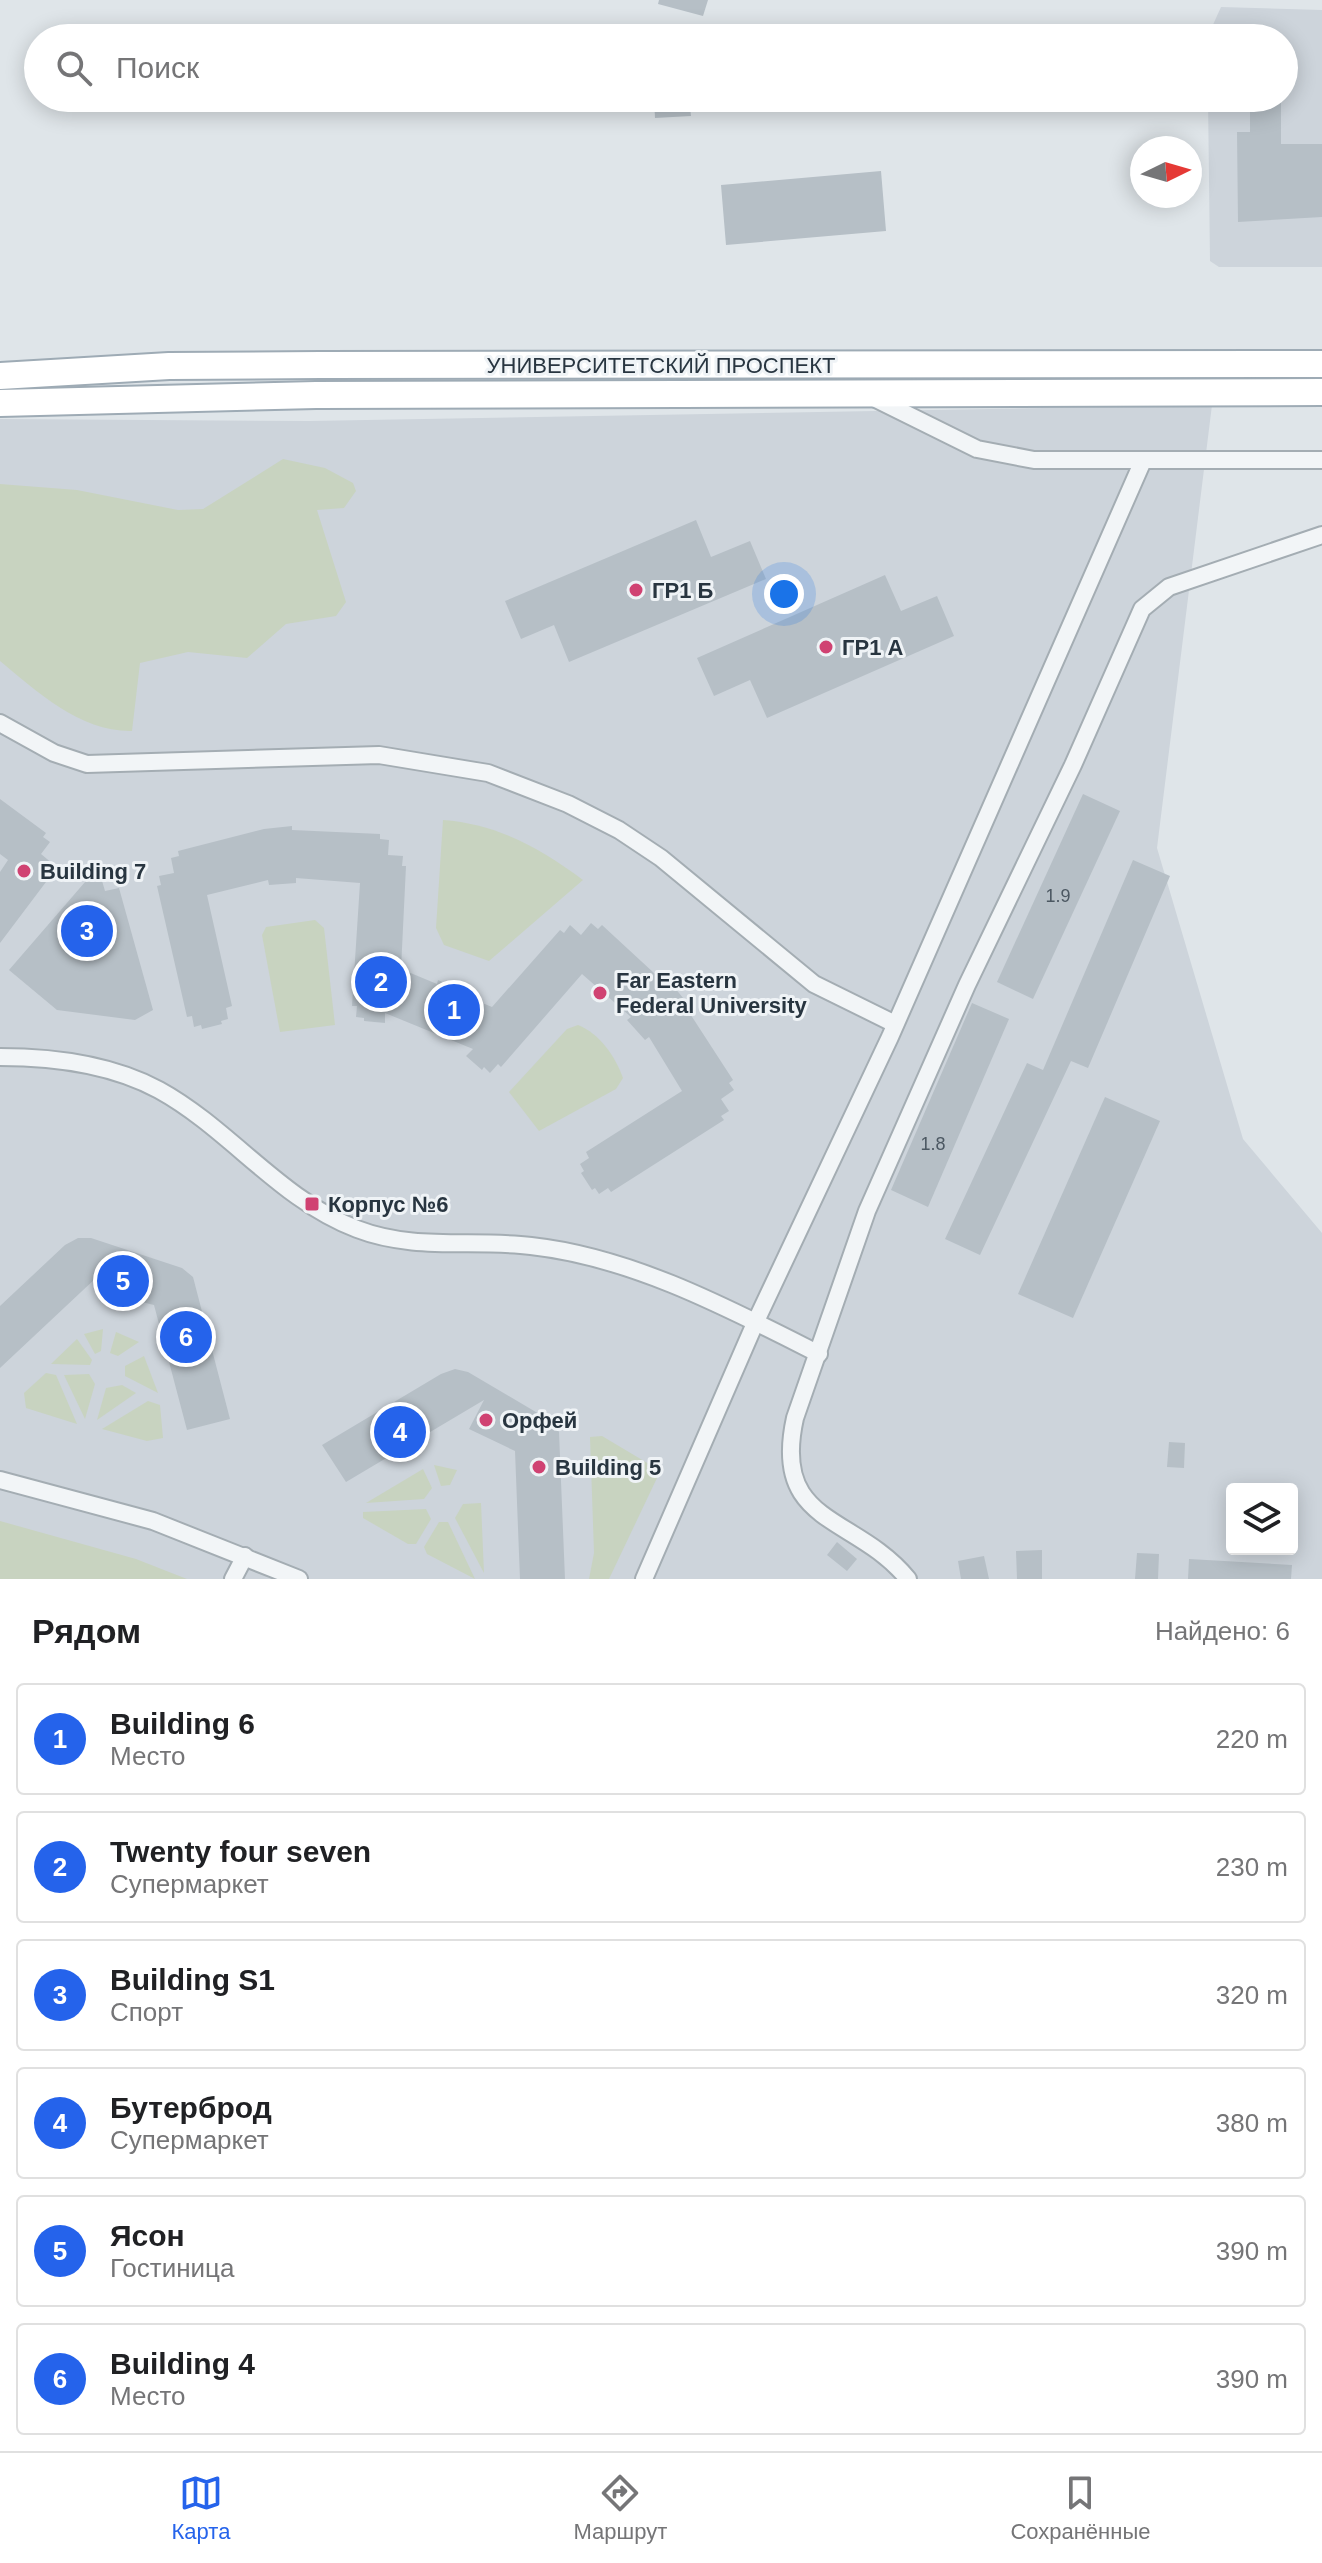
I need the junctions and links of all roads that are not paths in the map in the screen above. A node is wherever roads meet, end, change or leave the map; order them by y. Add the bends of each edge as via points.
1 (1322, 364) edge
2 (865, 366) junction
3 (0, 376) edge
4 (1322, 392) edge
5 (866, 394) junction
6 (0, 403) edge
7 (1322, 460) edge
8 (1142, 463) junction
9 (1322, 535) edge
10 (0, 723) edge
11 (895, 1024) junction
12 (0, 1057) edge
13 (756, 1321) junction
14 (819, 1354) junction
15 (0, 1480) edge
16 (245, 1556) junction
17 (233, 1579) edge
18 (299, 1579) edge
19 (644, 1579) edge
20 (908, 1579) edge

1 - 2 main road, УНИВЕРСИТЕТСКИЙ ПРОСПЕКТ
2 - 3 main road, УНИВЕРСИТЕТСКИЙ ПРОСПЕКТ via 199,366
2 - 5 main road
4 - 5 main road, УНИВЕРСИТЕТСКИЙ ПРОСПЕКТ
5 - 6 main road, УНИВЕРСИТЕТСКИЙ ПРОСПЕКТ via 198,396
5 - 8 street via 977,449 1034,460
7 - 8 street
8 - 11 street
9 - 14 street via 1188,579 1162,591 1142,609 867,1211
10 - 11 street via 54,753 87,764 379,755 488,773 619,830 661,858 814,984
11 - 13 street
12 - 13 street via 84,1065 159,1090 280,1185 356,1229 404,1242 529,1245 572,1252
13 - 14 street
13 - 19 street
14 - 20 street via 791,1438 794,1484 812,1507 893,1561
15 - 16 street via 153,1521
16 - 17 street
16 - 18 street

